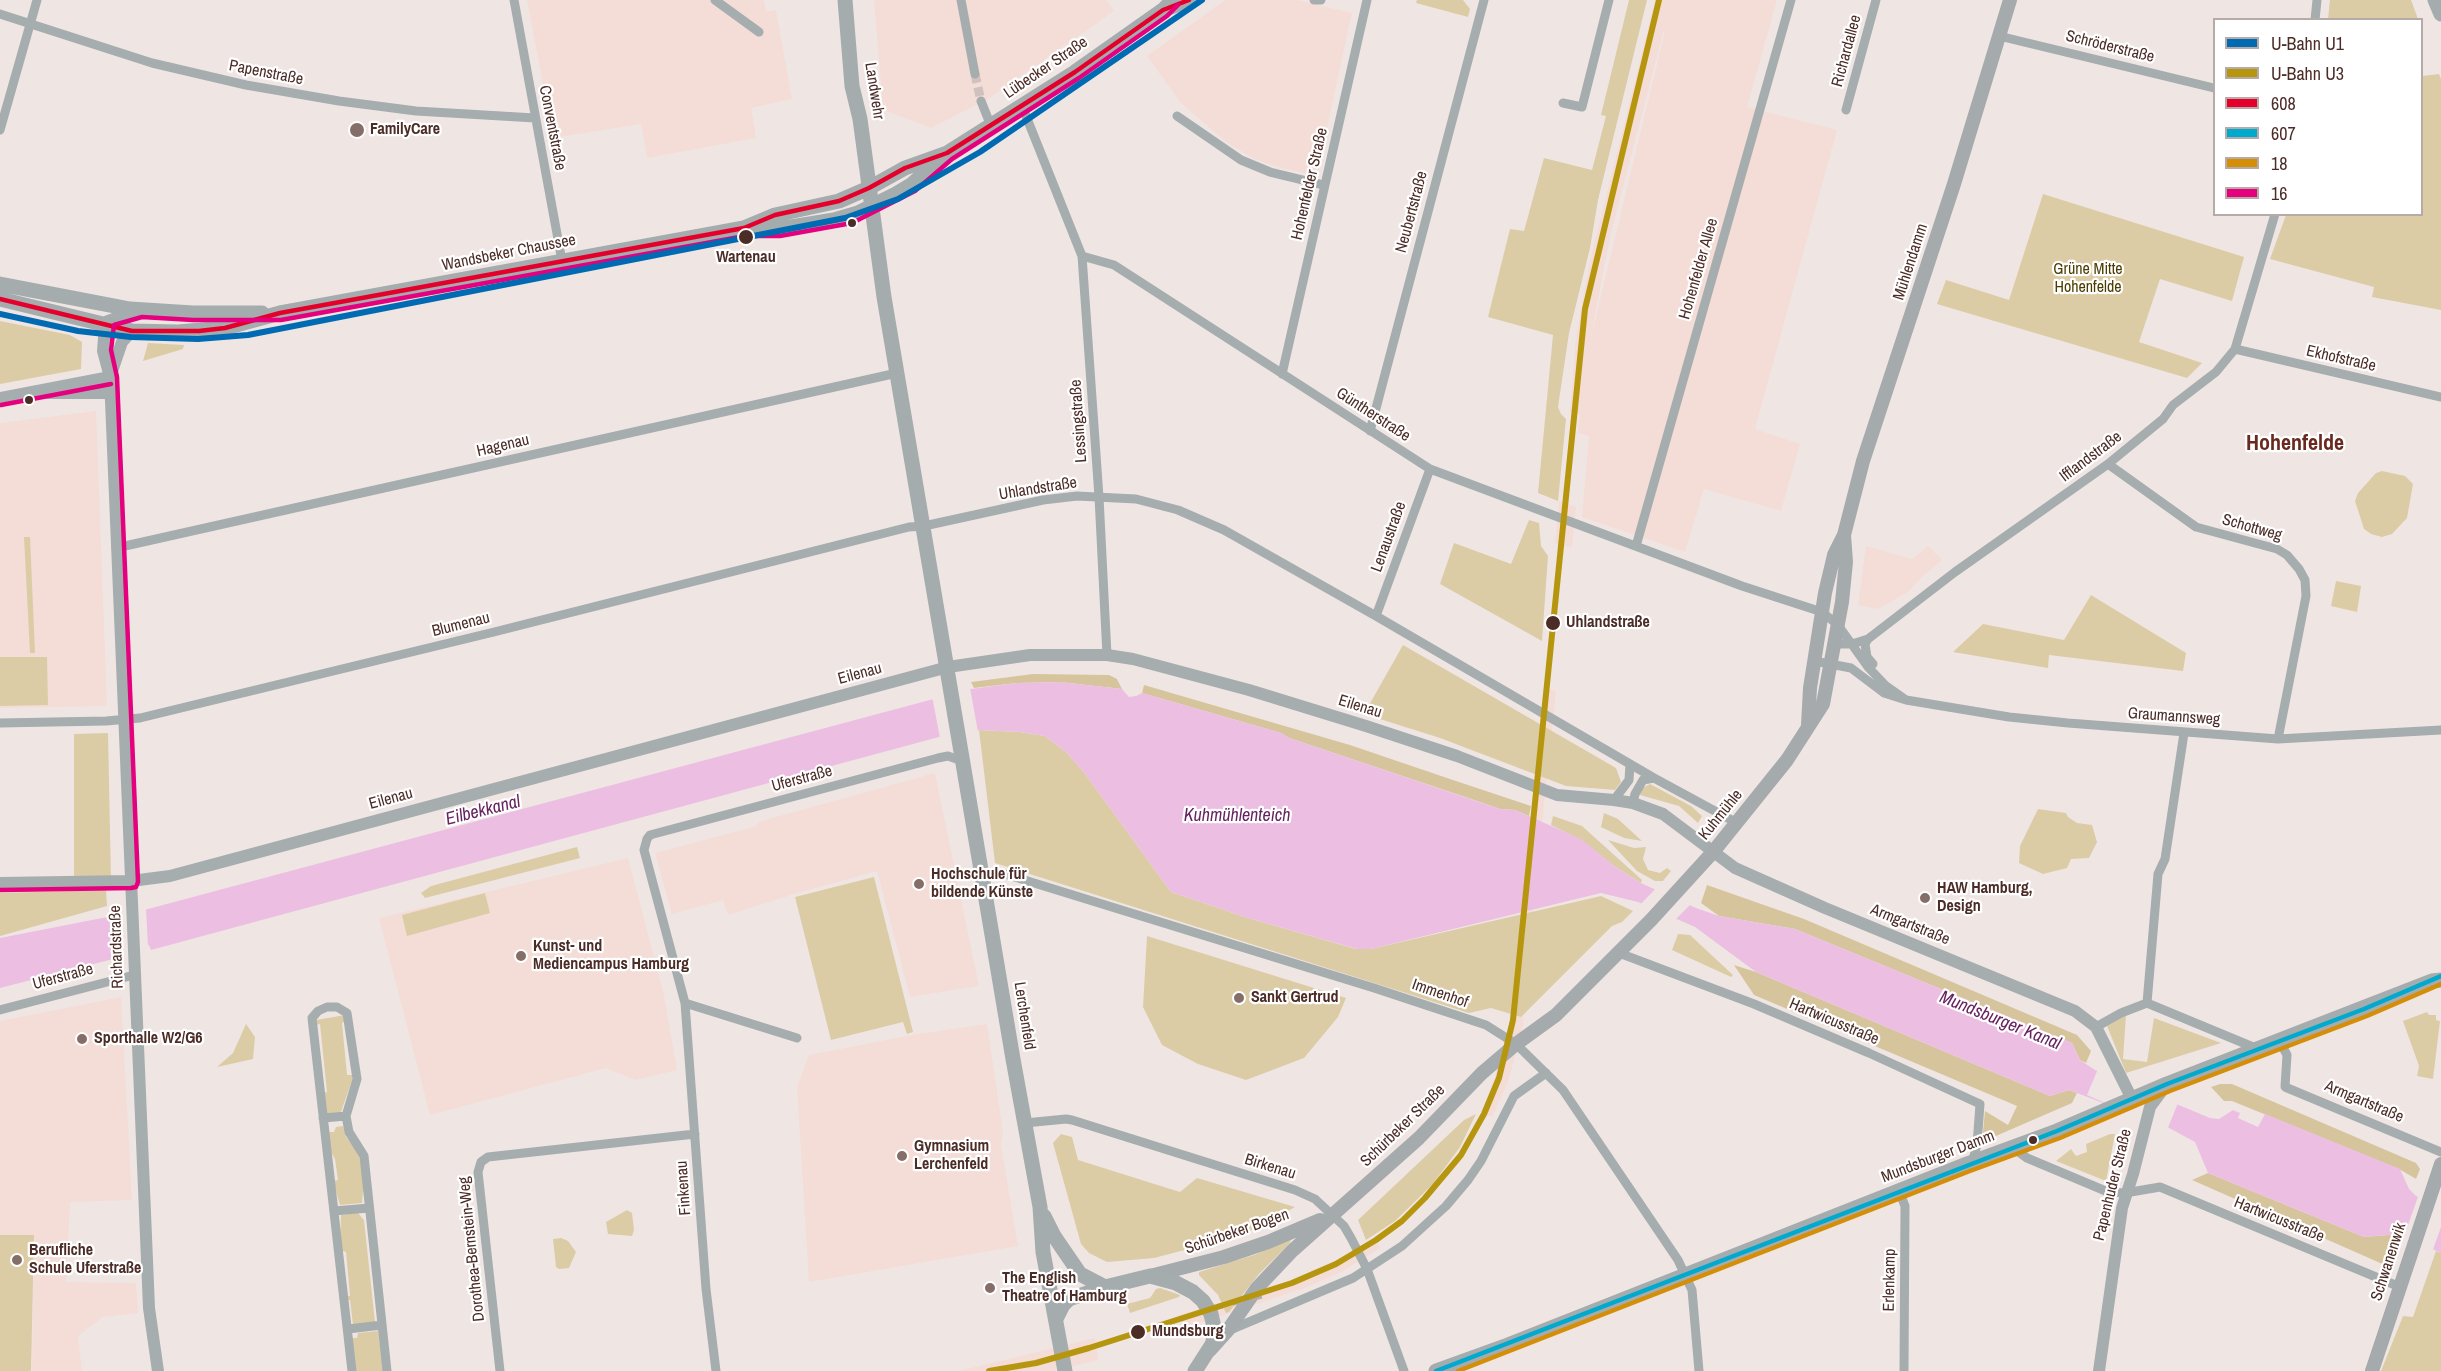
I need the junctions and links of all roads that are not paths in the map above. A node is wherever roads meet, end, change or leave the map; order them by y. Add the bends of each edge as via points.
1 (37, 0) edge
2 (514, 0) edge
3 (715, 0) edge
4 (845, 0) edge
5 (962, 0) edge
6 (1189, 0) edge
7 (1314, 0) edge
8 (1321, 0) edge
9 (1366, 0) edge
10 (1484, 0) edge
11 (1609, 0) edge
12 (1791, 0) edge
13 (1876, 0) edge
14 (2010, 0) edge
15 (2317, 0) edge
16 (2435, 0) edge
17 (1168, 5) edge
18 (0, 14) edge
19 (2441, 14) edge
20 (2315, 18) edge
21 (29, 25) junction
22 (759, 32) dead end
23 (1999, 36) junction
24 (975, 74) tunnel mouth
25 (2213, 88) edge
26 (981, 101) tunnel mouth
27 (1563, 103) dead end
28 (1022, 106) junction
29 (1846, 110) dead end
30 (1177, 116) dead end
31 (535, 118) junction
32 (992, 126) junction
33 (0, 130) edge
34 (947, 153) junction
35 (1324, 185) junction
36 (869, 188) junction
37 (871, 207) junction
38 (2274, 216) edge
39 (744, 228) junction
40 (1082, 256) junction
41 (562, 261) junction
42 (0, 284) edge
43 (0, 299) edge
44 (141, 309) junction
45 (280, 313) junction
46 (105, 325) junction
47 (132, 331) junction
48 (2235, 349) junction
49 (897, 374) junction
50 (1282, 374) junction
51 (110, 377) junction
52 (28, 392) junction
53 (110, 393) junction
54 (2441, 397) edge
55 (0, 398) edge
56 (1370, 431) junction
57 (2108, 464) junction
58 (1430, 468) junction
59 (1099, 497) junction
60 (924, 526) junction
61 (1844, 535) junction
62 (1636, 546) junction
63 (116, 548) junction
64 (1822, 612) junction
65 (1376, 616) junction
66 (1838, 625) junction
67 (1868, 639) junction
68 (1835, 644) junction
69 (1852, 644) junction
70 (1107, 655) junction
71 (1814, 661) junction
72 (1832, 664) junction
73 (948, 667) junction
74 (1886, 686) junction
75 (1906, 700) junction
76 (125, 719) junction
77 (0, 723) edge
78 (1808, 725) junction
79 (2441, 730) edge
80 (2184, 733) junction
81 (2278, 739) junction
82 (962, 761) junction
83 (1630, 765) junction
84 (1654, 778) junction
85 (1614, 800) junction
86 (1633, 803) junction
87 (1737, 823) junction
88 (650, 835) joint
89 (1713, 852) junction
90 (982, 876) junction
91 (131, 882) junction
92 (0, 883) edge
93 (1651, 920) joint
94 (1619, 952) junction
95 (134, 975) junction
96 (2438, 979) edge
97 (2147, 1003) junction
98 (685, 1004) junction
99 (0, 1010) edge
100 (2096, 1027) junction
101 (797, 1038) dead end
102 (2280, 1042) junction
103 (1516, 1044) junction
104 (2260, 1050) junction
105 (1546, 1073) junction
106 (2158, 1090) junction
107 (2132, 1099) junction
108 (346, 1116) junction
109 (323, 1118) junction
110 (1025, 1123) junction
111 (695, 1134) junction
112 (2012, 1147) junction
113 (2441, 1152) edge
114 (1972, 1163) junction
115 (2441, 1164) edge
116 (1899, 1191) junction
117 (2125, 1193) junction
118 (1040, 1207) junction
119 (369, 1208) junction
120 (334, 1211) junction
121 (1332, 1214) junction
122 (1366, 1269) junction
123 (1685, 1275) junction
124 (1150, 1276) junction
125 (1105, 1287) junction
126 (2400, 1287) junction
127 (1056, 1319) junction
128 (382, 1325) junction
129 (348, 1329) junction
130 (1228, 1330) junction
131 (1210, 1350) junction
132 (1442, 1370) edge
133 (158, 1371) edge
134 (352, 1371) edge
135 (387, 1371) edge
136 (500, 1371) edge
137 (716, 1371) edge
138 (1065, 1371) edge
139 (1195, 1371) edge
140 (1404, 1371) edge
141 (1699, 1371) edge
142 (1904, 1371) edge
143 (2099, 1371) edge
144 (2372, 1371) edge

1 - 21 street
2 - 31 street, Conventstraße
3 - 22 street
4 - 36 main road, Landwehr via 852,86
5 - 24 street
6 - 17 main road, Lübecker Straße
7 - 8 street
9 - 35 street, Hohenfelder Straße
10 - 56 street, Neubertstraße
11 - 27 street via 1582,108
12 - 62 street, Hohenfelder Allee
13 - 29 street, Richardallee
14 - 23 main road, Mühlendamm
15 - 20 street
16 - 19 main road
17 - 28 main road, Lübecker Straße
18 - 21 street, Papenstraße
21 - 31 street, Papenstraße via 152,63 246,85 416,111
21 - 33 street
23 - 25 street, Schröderstraße
23 - 61 main road, Mühlendamm via 1863,461
26 - 32 street
28 - 32 main road, Lübecker Straße
28 - 40 street
30 - 35 street via 1241,160 1270,172
31 - 41 street, Conventstraße
32 - 34 main road, Lübecker Straße
34 - 36 main road, Lübecker Straße via 905,168
34 - 37 main road, Lübecker Straße via 911,185
35 - 50 street, Hohenfelder Straße
36 - 37 main road, Landwehr
36 - 39 main road, Wandsbeker Chaussee via 839,201 775,215
37 - 39 main road, Wandsbeker Chaussee via 834,220 779,229
37 - 49 main road
38 - 48 street, Ifflandstraße
39 - 41 main road, Wandsbeker Chaussee
40 - 50 street, Güntherstraße via 1114,265
40 - 59 street, Lessingstraße
41 - 45 main road, Wandsbeker Chaussee
42 - 44 main road, Wandsbeker Chaussee
43 - 46 main road, Wandsbeker Chaussee
44 - 45 main road, Wandsbeker Chaussee
44 - 46 street via 114,317
45 - 47 main road, Wandsbeker Chaussee via 225,328
46 - 47 main road, Wandsbeker Chaussee
46 - 51 street, Richardstraße via 104,360
47 - 51 street, Richardstraße via 122,342
48 - 54 street, Ekhofstraße
48 - 57 street, Ifflandstraße via 2216,372
49 - 60 main road
49 - 63 street, Hagenau
50 - 56 street, Güntherstraße
51 - 52 street
51 - 53 street, Richardstraße
52 - 53 street
52 - 55 street
53 - 63 street, Richardstraße
56 - 58 street, Güntherstraße
57 - 67 street, Ifflandstraße
57 - 81 street, Schottweg via 2196,527 2277,549 2300,569 2306,596
58 - 62 street, Güntherstraße
58 - 65 street, Lenaustraße
59 - 60 street, Uhlandstraße via 1043,500
59 - 65 street, Uhlandstraße via 1136,499 1178,510 1224,530
59 - 70 street, Lessingstraße
60 - 73 main road
60 - 76 street, Blumenau
61 - 64 main road, Mühlendamm via 1834,555
61 - 66 main road, Mühlendamm via 1846,562
62 - 64 street, Güntherstraße
63 - 76 street, Richardstraße
64 - 66 street, Graumannsweg
64 - 71 main road, Kuhmühle
65 - 83 street, Uhlandstraße
66 - 68 main road, Kuhmühle
66 - 69 street, Graumannsweg
67 - 69 street, Ifflandstraße
67 - 74 street, Graumannsweg via 1867,657
68 - 69 street, Ifflandstraße
68 - 72 main road, Kuhmühle
69 - 74 street, Graumannsweg
70 - 73 street, Eilenau via 1030,655
70 - 85 street, Eilenau via 1239,687 1366,726 1557,795
71 - 72 street, Graumannsweg
71 - 78 main road, Kuhmühle
72 - 75 street, Graumannsweg via 1851,668 1884,693
72 - 78 main road, Kuhmühle via 1823,704
73 - 82 main road, Lerchenfeld
73 - 91 street, Eilenau via 170,876
74 - 75 street, Graumannsweg
75 - 80 street, Graumannsweg via 2009,717
76 - 77 street, Blumenau
76 - 91 street, Richardstraße
78 - 87 main road, Kuhmühle via 1787,760
79 - 81 street, Graumannsweg
80 - 81 street, Graumannsweg
80 - 97 street via 2165,859 2158,874
82 - 88 street, Uferstraße via 948,756 937,758
82 - 90 main road, Lerchenfeld
83 - 84 street, Uhlandstraße
83 - 85 street via 1629,780
84 - 86 street via 1643,780
84 - 87 street, Uhlandstraße
85 - 86 street, Eilenau
86 - 89 street, Eilenau via 1671,818
87 - 89 main road, Kuhmühle
88 - 98 street, Finkenau via 644,850
89 - 93 main road, Kuhmühle
89 - 100 street, Armgartstraße via 1735,868 2075,1011
90 - 103 street, Immenhof via 1005,874 1374,988 1486,1025
90 - 110 main road, Lerchenfeld
91 - 92 street, Eilenau
91 - 95 street, Richardstraße
93 - 94 main road, Schürbeker Straße
94 - 103 main road, Schürbeker Straße via 1556,1015
94 - 114 street, Hartwicusstraße via 1829,1036 1980,1104
95 - 99 street, Uferstraße
95 - 133 street, Richardstraße via 149,1308
96 - 102 main road, Mundsburger Damm
97 - 100 street
97 - 104 street
98 - 101 street
98 - 111 street, Finkenau
100 - 107 street, Armgartstraße
102 - 104 main road, Mundsburger Damm
102 - 113 street, Armgartstraße via 2287,1055 2285,1087
103 - 105 street, Immenhof
103 - 121 main road, Schürbeker Straße via 1419,1138
104 - 106 main road, Mundsburger Damm
105 - 122 street via 1514,1096 1481,1161 1446,1206 1402,1246
105 - 123 street, Immenhof via 1563,1090
106 - 107 main road, Mundsburger Damm
106 - 117 street, Papenhuder Straße via 2145,1120
107 - 112 main road, Mundsburger Damm
108 - 109 street
108 - 109 street via 357,1079 346,1013 338,1007 327,1007 312,1018
108 - 119 street via 349,1132 364,1156
109 - 120 street
110 - 118 main road, Lerchenfeld
110 - 121 street, Birkenau via 1072,1120 1295,1190 1315,1199
111 - 136 street, Dorothea-Bernstein-Weg via 506,1154 481,1162 477,1172
111 - 137 street, Finkenau
112 - 114 main road, Mundsburger Damm
112 - 117 street, Hartwicusstraße via 2027,1158 2097,1188
114 - 116 main road, Mundsburger Damm
115 - 126 main road, Schwanenwik
116 - 123 main road, Mundsburger Damm
116 - 142 street, Erlenkamp via 1905,1206
117 - 126 street, Hartwicusstraße via 2160,1187
117 - 143 street, Papenhuder Straße
118 - 125 main road via 1080,1274
118 - 127 main road, Lerchenfeld via 1043,1252
119 - 120 street
119 - 128 street
120 - 129 street
121 - 122 street, Birkenau via 1344,1226
121 - 124 main road, Schürbeker Bogen via 1268,1242
121 - 130 main road, Schürbeker Straße via 1257,1288
122 - 130 street
122 - 140 street, Birkenau
123 - 132 main road, Mundsburger Damm
123 - 141 street, Immenhof via 1692,1290
124 - 125 main road, Schürbeker Bogen
124 - 131 main road via 1176,1283 1203,1301 1215,1333
125 - 127 main road, Schürbeker Bogen via 1070,1299
126 - 144 main road, Schwanenwik
127 - 138 main road, Lerchenfeld
128 - 129 street
128 - 135 street
129 - 134 street
130 - 131 main road, Schürbeker Straße
131 - 139 main road, Schürbeker Straße

